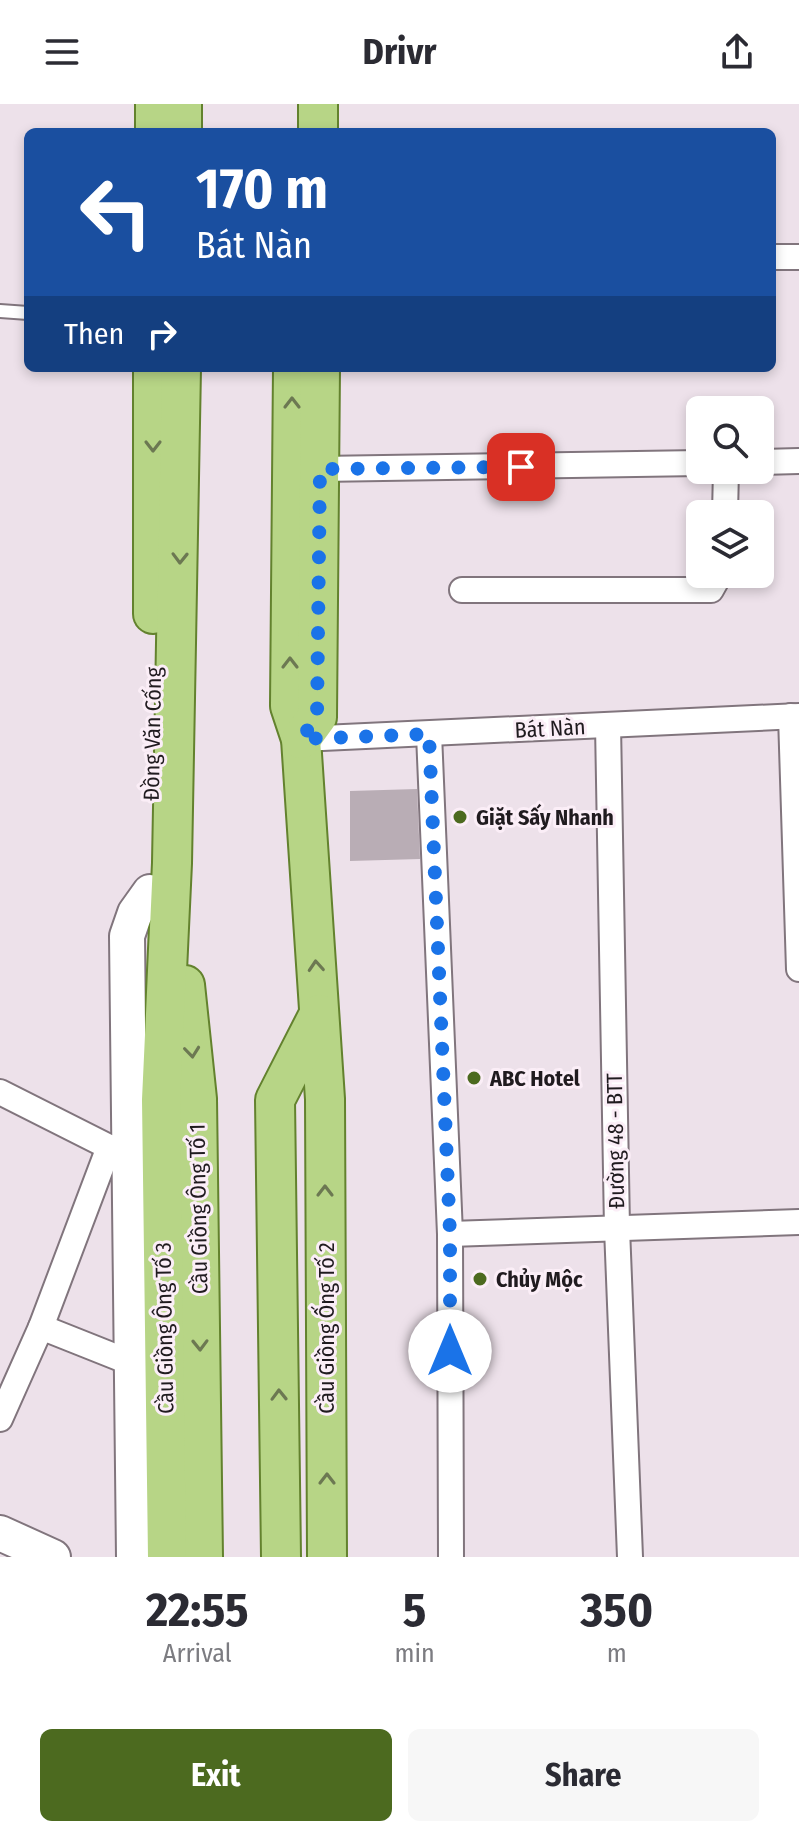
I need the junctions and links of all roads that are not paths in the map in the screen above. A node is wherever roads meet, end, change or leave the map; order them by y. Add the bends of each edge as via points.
1 (155, 104) edge
2 (182, 104) edge
3 (295, 104) edge
4 (318, 104) edge
5 (155, 128) edge
6 (182, 128) edge
7 (294, 128) edge
8 (318, 128) edge
9 (776, 257) edge
10 (799, 257) edge
11 (0, 311) edge
12 (24, 313) edge
13 (153, 372) edge
14 (181, 372) edge
15 (293, 372) edge
16 (320, 372) edge
17 (799, 461) edge
18 (774, 462) edge
19 (686, 463) edge
20 (320, 469) junction
21 (712, 588) edge
22 (462, 590) dead end
23 (795, 716) edge
24 (608, 725) junction
25 (429, 734) junction
26 (301, 739) junction
27 (161, 878) junction
28 (799, 969) edge
29 (319, 1014) junction
30 (0, 1092) edge
31 (167, 1100) junction
32 (120, 1148) junction
33 (799, 1222) edge
34 (617, 1228) junction
35 (450, 1234) junction
36 (41, 1327) junction
37 (129, 1362) junction
38 (0, 1419) edge
39 (0, 1533) edge
40 (53, 1557) edge
41 (134, 1557) edge
42 (149, 1557) edge
43 (167, 1557) edge
44 (203, 1557) edge
45 (281, 1557) edge
46 (327, 1557) edge
47 (451, 1557) edge
48 (630, 1557) edge

1 - 5 main road
2 - 6 main road
3 - 7 main road
4 - 8 main road
9 - 10 street
11 - 12 lane
13 -> 27 main road, Đồng Văn Cống
14 -> 27 main road, Đồng Văn Cống
26 -> 15 main road via 290,706
16 - 20 main road
17 - 18 street
19 - 20 street
20 - 26 main road via 317,717
21 - 22 street
23 - 24 street, Bát Nàn
23 - 28 street
24 - 25 street, Bát Nàn
24 - 34 street, Đường 48 - BTT
25 - 26 street, Bát Nàn
25 - 35 street
29 -> 26 main road
27 -> 31 main road, Đồng Văn Cống
27 - 32 street via 135,913 127,936
45 -> 29 main road via 275,1100
46 -> 29 main road, Cầu Giồng Ống Tố 2 via 325,1099
30 - 32 street
31 - 42 main road, Cầu Giồng Ông Tố 3
31 - 43 main road, Cầu Giồng Ông Tố 3
31 -> 44 main road, Cầu Giồng Ông Tố 1
32 - 36 street
32 - 37 street
33 - 34 street
34 - 35 street
34 - 48 street, Đường 48 - BTT
35 - 47 street
36 - 37 street
36 - 38 street
37 - 41 street
39 - 40 street

